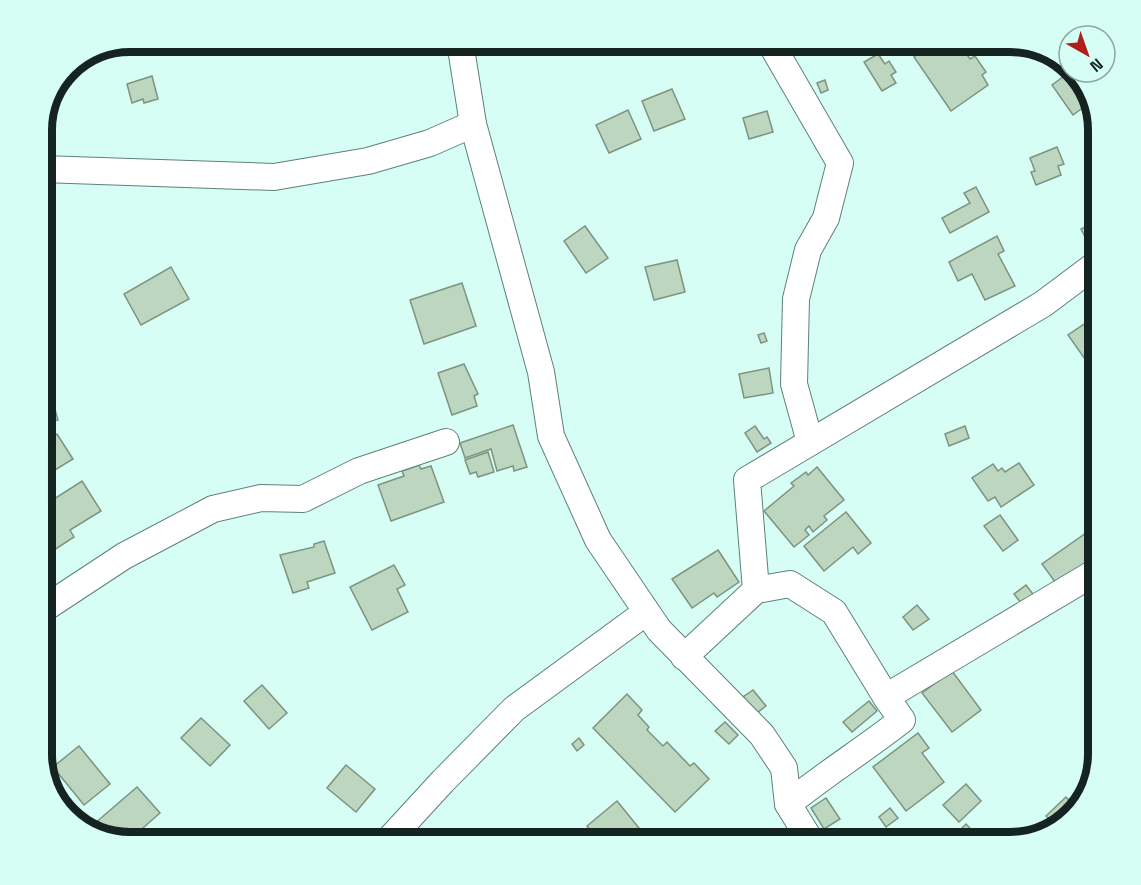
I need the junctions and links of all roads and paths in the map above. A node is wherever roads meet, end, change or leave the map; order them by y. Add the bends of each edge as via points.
1 (462, 52) edge
2 (776, 52) edge
3 (473, 124) junction
4 (53, 169) edge
5 (1088, 270) edge
6 (446, 442) dead end
7 (810, 442) junction
8 (1088, 577) edge
9 (756, 590) junction
10 (53, 603) edge
11 (645, 613) junction
12 (684, 657) junction
13 (886, 697) junction
14 (788, 804) junction
15 (396, 832) edge
16 (805, 832) edge

1 - 3 street
2 - 7 street via 840,163 826,218 808,250 796,299 794,384
3 - 4 street via 430,143 369,161 274,177
3 - 11 street via 541,372 551,436 598,540
5 - 7 street via 1043,304
6 - 10 street via 359,471 303,499 261,498 213,510 124,556
7 - 9 street via 747,480
8 - 13 street
9 - 12 street
9 - 13 street via 790,584 834,612
11 - 12 street
11 - 15 street via 514,709
12 - 14 street via 762,735 784,768
13 - 14 street via 902,720
14 - 16 street

